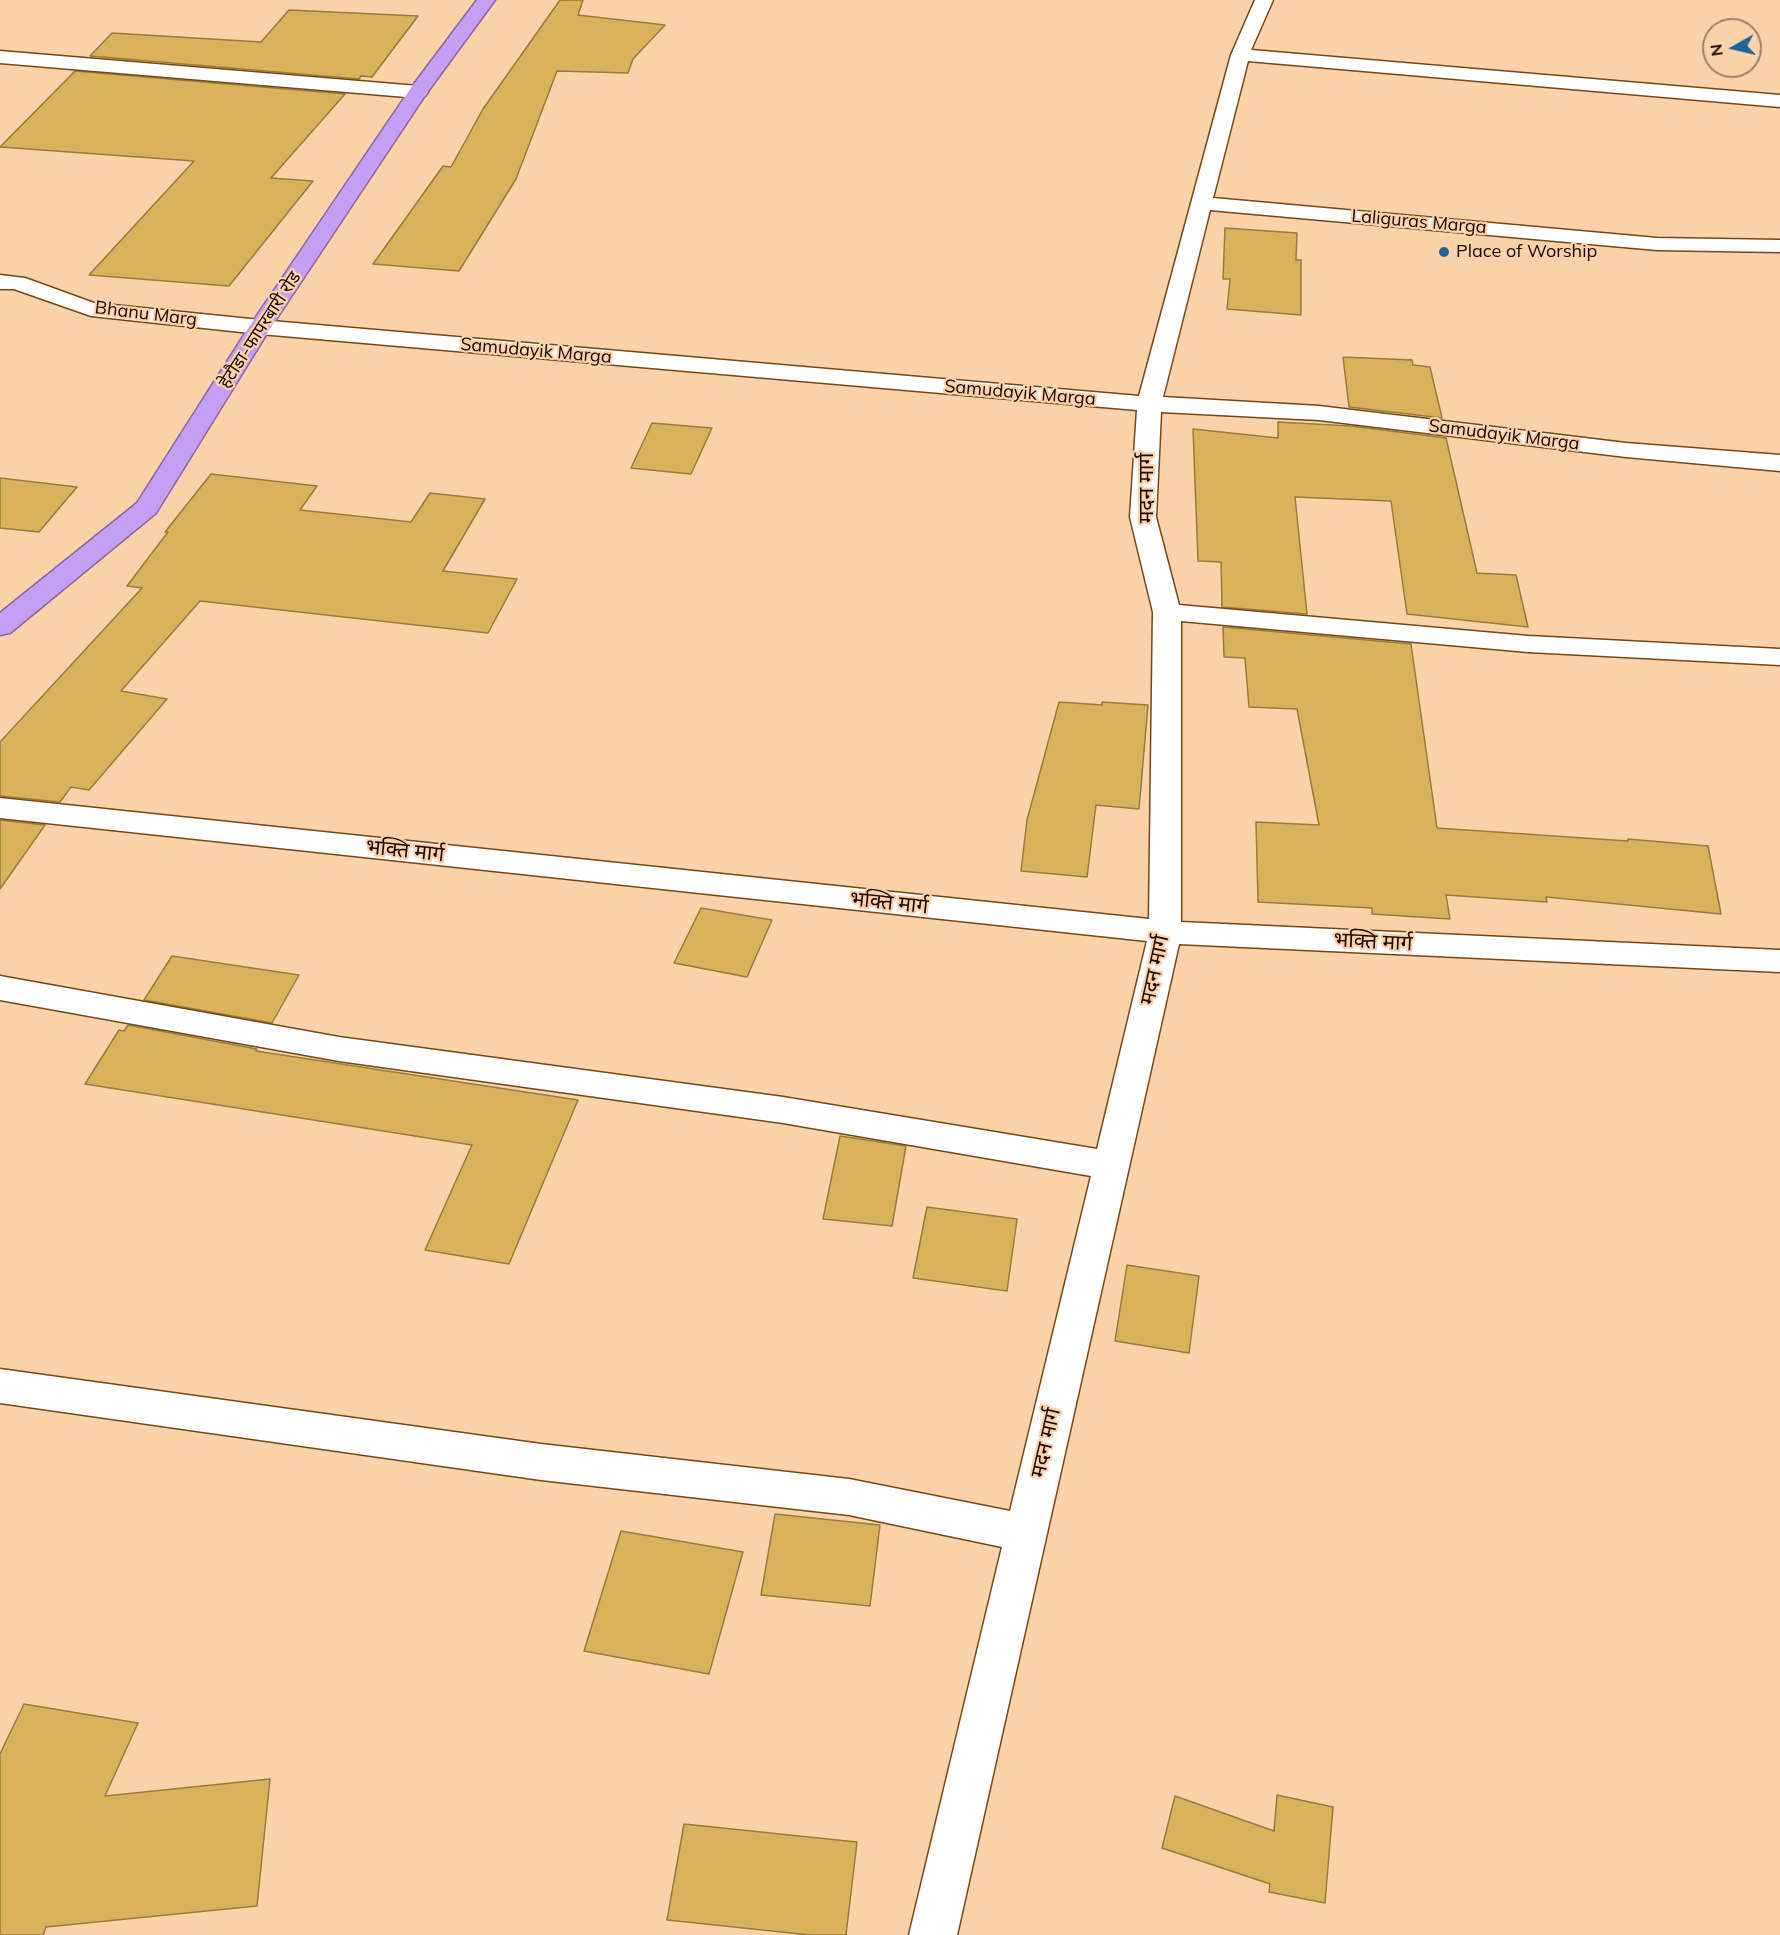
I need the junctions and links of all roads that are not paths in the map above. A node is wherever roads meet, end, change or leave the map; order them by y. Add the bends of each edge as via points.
1 (486, 0) edge
2 (1264, 0) edge
3 (1240, 55) junction
4 (0, 57) edge
5 (418, 92) junction
6 (1780, 101) edge
7 (1202, 202) junction
8 (1780, 246) edge
9 (0, 282) edge
10 (260, 327) junction
11 (1149, 404) junction
12 (1780, 463) edge
13 (1167, 612) junction
14 (0, 627) edge
15 (1780, 657) edge
16 (0, 808) edge
17 (1165, 932) junction
18 (1780, 961) edge
19 (0, 988) edge
20 (1109, 1165) junction
21 (0, 1386) edge
22 (1026, 1533) junction
23 (933, 1935) edge

1 - 5 highway, हेटौडा-फापरबारी रोड
2 - 3 street, मदन मार्ग
3 - 6 street
3 - 7 street, मदन मार्ग
4 - 5 street
5 - 10 highway, हेटौडा-फापरबारी रोड
7 - 8 street, Laliguras Marga via 1657,244
7 - 11 street, मदन मार्ग
9 - 10 street, Bhanu Marg via 17,283 91,309
10 - 11 street, Samudayik Marga
10 - 14 highway, हेटौडा-फापरबारी रोड via 147,508
11 - 12 street, Samudayik Marga via 1318,412 1626,450
11 - 13 street, मदन मार्ग via 1143,517
13 - 15 street via 1528,644
13 - 17 street, मदन मार्ग
16 - 17 street, भक्ति मार्ग
17 - 18 street, भक्ति मार्ग
17 - 20 street, मदन मार्ग
19 - 20 street via 339,1049 783,1110
20 - 22 street, मदन मार्ग
21 - 22 street via 541,1462 849,1497
22 - 23 street, मदन मार्ग

